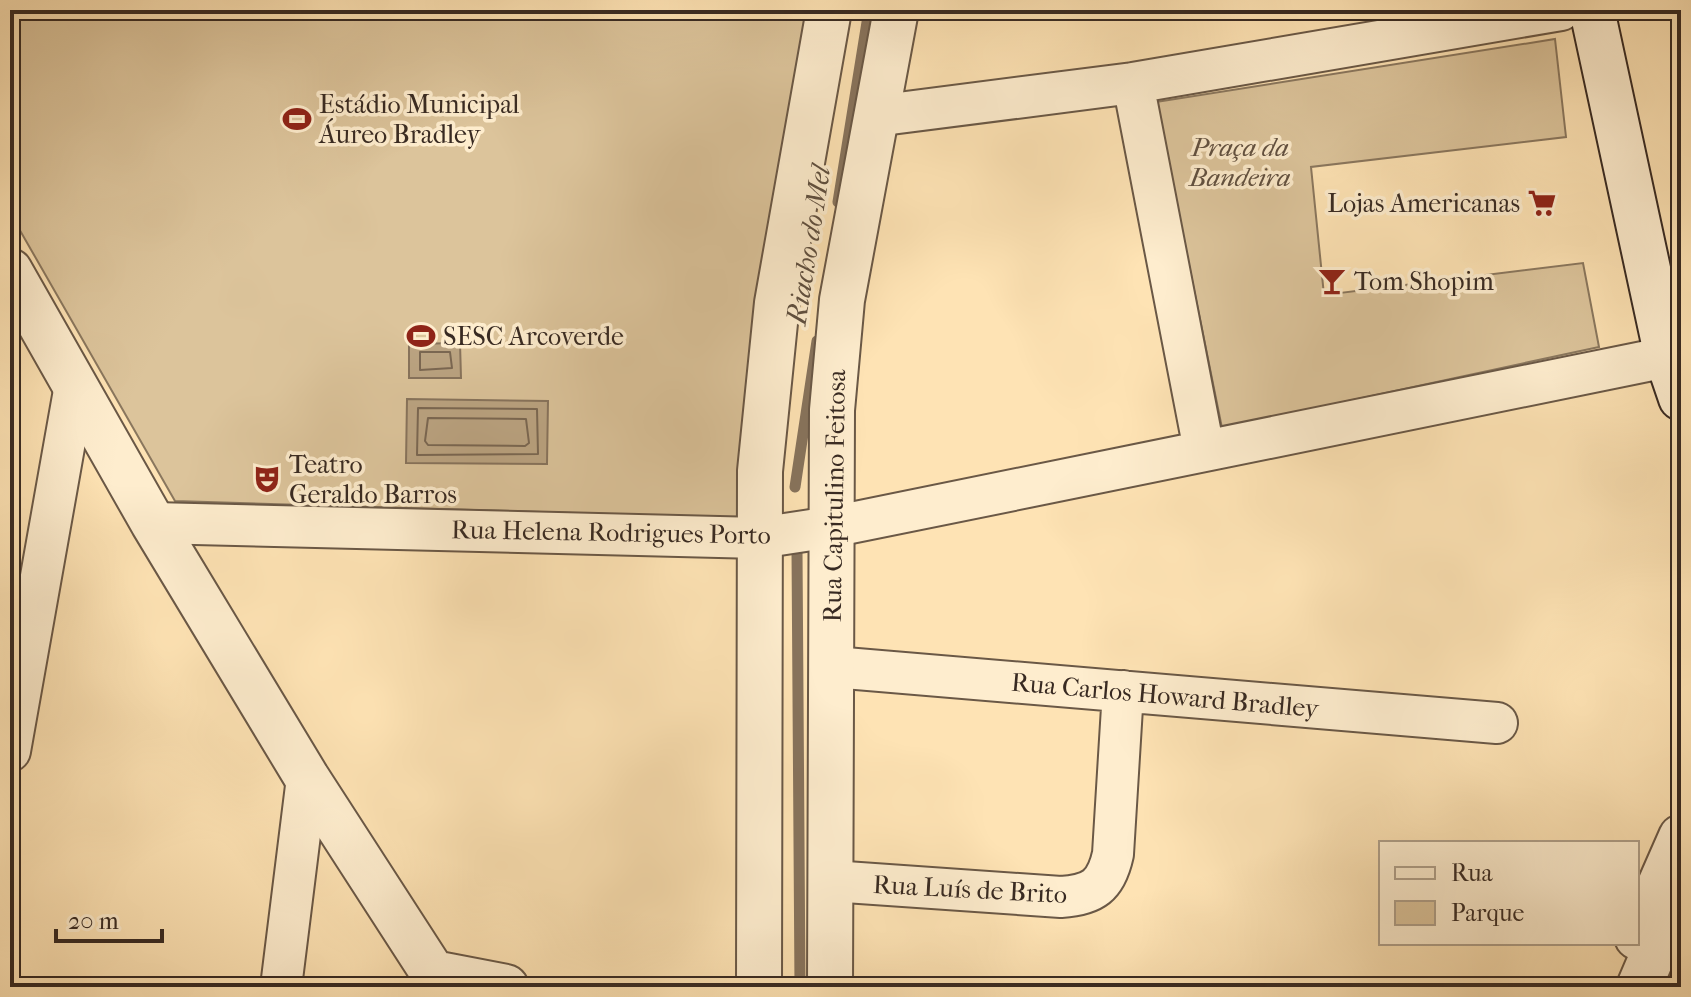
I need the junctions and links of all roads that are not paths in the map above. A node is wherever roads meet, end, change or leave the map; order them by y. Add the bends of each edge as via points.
1 (829, 10) edge
2 (896, 10) edge
3 (1561, 10) edge
4 (1592, 10) edge
5 (1133, 83) junction
6 (875, 116) junction
7 (10, 271) edge
8 (1667, 357) junction
9 (75, 385) junction
10 (1681, 398) edge
11 (1204, 450) junction
12 (153, 523) junction
13 (831, 527) junction
14 (759, 538) junction
15 (833, 667) junction
16 (1123, 691) junction
17 (1497, 723) dead end
18 (10, 751) edge
19 (307, 778) junction
20 (1681, 837) edge
21 (831, 881) junction
22 (1681, 890) edge
23 (1639, 932) edge
24 (1633, 945) edge
25 (438, 980) edge
26 (281, 987) edge
27 (506, 987) edge
28 (759, 987) edge
29 (830, 987) edge
30 (1615, 987) edge
31 (1639, 987) edge

1 - 14 street via 777,303 760,471
2 - 6 street, Rua Capitulino Feitosa
3 - 5 street
4 - 8 street
5 - 6 street
5 - 11 street
6 - 13 street, Rua Capitulino Feitosa via 836,355
7 - 9 street
8 - 10 street
8 - 11 street
9 - 12 street
9 - 18 street
11 - 13 street, Rua Helena Rodrigues Porto
12 - 14 street, Rua Helena Rodrigues Porto
12 - 19 street
13 - 14 street, Rua Helena Rodrigues Porto
13 - 15 street, Rua Capitulino Feitosa
14 - 28 street
15 - 16 street, Rua Carlos Howard Bradley
15 - 21 street, Rua Capitulino Feitosa
16 - 17 street, Rua Carlos Howard Bradley
16 - 21 street, Rua Luís de Brito via 1113,854 1099,888 1061,897
19 - 25 street
19 - 26 street
20 - 23 street
21 - 29 street, Rua Capitulino Feitosa
22 - 31 street
24 - 30 street
25 - 27 street

